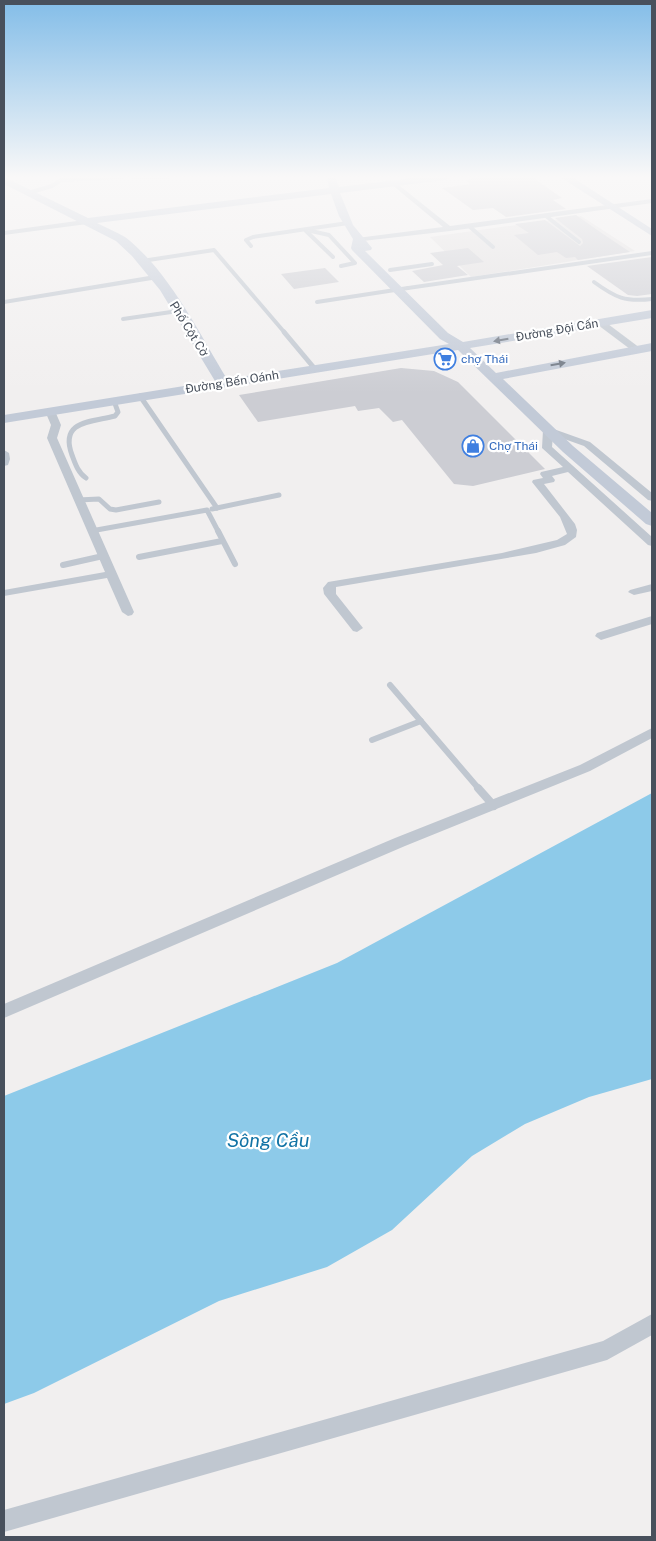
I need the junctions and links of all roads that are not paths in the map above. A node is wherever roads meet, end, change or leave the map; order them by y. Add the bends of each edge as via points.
1 (130, 249) edge
2 (324, 249) edge
3 (342, 249) edge
4 (357, 249) edge
5 (367, 249) edge
6 (652, 252) edge
7 (333, 258) dead end
8 (142, 261) junction
9 (432, 264) dead end
10 (341, 266) dead end
11 (390, 270) junction
12 (155, 277) junction
13 (594, 282) dead end
14 (403, 289) junction
15 (652, 299) edge
16 (4, 302) edge
17 (317, 302) dead end
18 (178, 312) junction
19 (652, 314) edge
20 (123, 319) dead end
21 (601, 323) junction
22 (461, 346) junction
23 (652, 347) edge
24 (637, 350) junction
25 (315, 369) junction
26 (493, 376) junction
27 (223, 383) junction
28 (140, 396) junction
29 (114, 401) junction
30 (50, 411) junction
31 (4, 419) edge
32 (548, 430) junction
33 (4, 453) edge
34 (4, 463) edge
35 (570, 469) junction
36 (86, 478) dead end
37 (279, 495) dead end
38 (652, 498) edge
39 (78, 500) junction
40 (159, 502) dead end
41 (217, 508) junction
42 (207, 510) junction
43 (652, 521) edge
44 (91, 531) junction
45 (222, 541) junction
46 (652, 543) edge
47 (103, 556) junction
48 (139, 557) dead end
49 (235, 564) dead end
50 (63, 565) dead end
51 (111, 574) junction
52 (652, 587) edge
53 (634, 592) dead end
54 (4, 593) edge
55 (128, 612) dead end
56 (652, 620) edge
57 (357, 628) dead end
58 (601, 636) dead end
59 (390, 685) dead end
60 (421, 721) junction
61 (652, 732) edge
62 (372, 740) dead end
63 (494, 806) junction
64 (4, 1011) edge
65 (652, 1324) edge
66 (4, 1521) edge

1 - 8 street, Phố Cột Cờ
2 - 7 lane
3 - 10 lane via 355,262
4 - 14 street
5 - 11 street
6 - 14 street
8 - 12 street, Phố Cột Cờ
8 - 25 lane via 214,250
9 - 11 lane
11 - 14 street
12 - 16 street
12 - 18 street, Phố Cột Cờ
13 - 15 lane via 620,300
14 - 17 lane
14 - 22 street via 444,336
18 - 20 lane
18 - 27 street, Phố Cột Cờ
19 - 21 street, Đường Đội Cấn
21 -> 22 street, Đường Đội Cấn
21 - 24 street
22 - 25 street, Đường Bến Oánh
22 - 26 street
23 - 24 street
26 -> 24 street
25 - 27 street, Đường Bến Oánh
26 - 32 street
27 - 28 street, Đường Bến Oánh
28 - 29 street, Đường Bến Oánh
28 - 41 lane
29 - 30 street, Đường Bến Oánh
29 - 36 lane via 118,412 115,416 74,426 67,438 81,475
30 - 31 street, Đường Bến Oánh
30 - 39 street via 56,425 52,438
32 - 35 street via 547,448
32 - 38 street via 586,444
32 - 43 street
33 - 34 street
35 - 46 street
35 - 57 street via 544,474 550,480 538,482 572,528 572,536 567,542 523,553 332,584 330,594
37 - 41 lane
39 - 40 lane via 99,499 116,510
39 - 44 street
41 - 42 lane
42 - 44 lane
42 - 45 lane
44 - 47 street
45 - 48 lane
45 - 49 lane
47 - 50 lane
47 - 51 street
51 - 54 street
51 - 55 street
52 - 53 street
56 - 58 street
59 - 60 lane
60 - 62 lane
60 - 63 lane
61 - 63 street via 585,768
63 - 64 street via 400,842
65 - 66 street via 607,1350

